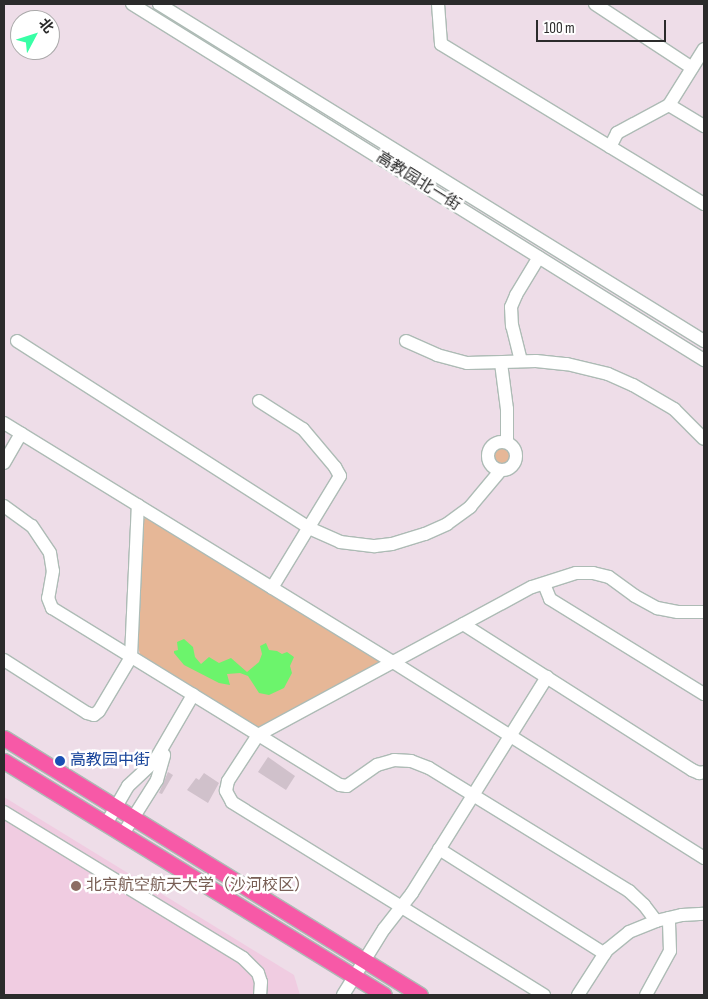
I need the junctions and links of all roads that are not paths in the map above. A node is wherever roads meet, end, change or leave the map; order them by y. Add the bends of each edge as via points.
1 (132, 4) edge
2 (159, 4) edge
3 (438, 4) edge
4 (595, 4) edge
5 (704, 49) edge
6 (692, 68) junction
7 (669, 105) junction
8 (704, 126) edge
9 (610, 147) junction
10 (704, 204) edge
11 (540, 257) junction
12 (17, 341) dead end
13 (406, 341) dead end
14 (704, 341) edge
15 (704, 360) edge
16 (521, 361) junction
17 (501, 363) junction
18 (259, 401) dead end
19 (4, 423) edge
20 (22, 434) junction
21 (704, 440) edge
22 (507, 442) junction
23 (4, 463) edge
24 (501, 470) junction
25 (138, 504) junction
26 (4, 506) edge
27 (309, 528) junction
28 (544, 584) junction
29 (272, 588) junction
30 (704, 612) edge
31 (463, 624) junction
32 (132, 657) junction
33 (4, 660) edge
34 (393, 662) junction
35 (547, 677) junction
36 (704, 694) edge
37 (195, 696) junction
38 (258, 735) junction
39 (510, 736) junction
40 (4, 738) edge
41 (4, 761) edge
42 (704, 772) edge
43 (473, 795) junction
44 (116, 807) junction
45 (4, 812) edge
46 (133, 818) junction
47 (106, 824) junction
48 (123, 834) junction
49 (439, 849) junction
50 (704, 858) edge
51 (401, 905) junction
52 (704, 914) edge
53 (662, 919) junction
54 (604, 954) junction
55 (364, 961) junction
56 (354, 977) junction
57 (260, 995) edge
58 (343, 995) edge
59 (384, 995) edge
60 (420, 995) edge
61 (544, 995) edge
62 (578, 995) edge
63 (646, 995) edge

1 - 11 street, 高教园北一街
2 - 14 street, 高教园北一街
3 - 9 street via 441,44
4 - 6 street
5 - 6 street
6 - 7 street
7 - 8 street
7 - 9 street via 617,133
9 - 10 street
11 - 15 street, 高教园北一街
11 - 16 street via 511,307
12 - 27 street
13 - 17 street via 455,361
16 - 17 street
16 - 21 street via 580,367 626,382 674,408
17 - 22 street
18 - 27 street via 300,427 339,472 338,480
19 - 20 street
20 - 23 street
20 - 25 street
22 - 24 street via 515,450 516,459 510,467
22 - 24 street via 495,443 488,454 492,466
24 - 27 street via 464,512 441,527 407,541 384,545 355,544 331,539
25 - 29 street
25 - 32 street
26 - 32 street via 32,526 50,553 53,571 48,598 52,608
27 - 29 street
28 - 30 street via 576,573 593,573 609,577 657,608
28 - 31 street via 524,591
28 - 36 street via 549,598
29 - 34 street
31 - 34 street
31 - 35 street
32 - 33 street via 101,709 94,715
32 - 37 street
34 - 38 street
34 - 39 street
35 - 39 street
35 - 42 street via 692,770
37 - 38 street
37 - 44 street via 154,762 128,786
37 - 46 street via 162,758 158,780
38 - 43 street via 343,786 377,765 403,760 424,765
38 - 51 street via 228,781 226,791 230,800
39 - 43 street
39 - 50 street
40 - 44 main road
41 - 47 main road
43 - 49 street
43 - 53 street via 629,891
44 - 46 main road
44 - 47 street
45 - 57 street via 243,958 258,973 262,982
46 - 48 street
46 - 55 main road
47 - 48 main road
48 - 56 main road
49 - 51 street
49 - 54 street
51 - 55 street
51 - 61 street
52 - 53 street
53 - 54 street via 629,932
53 - 63 street via 670,951
54 - 62 street
55 - 56 street
55 - 60 main road
56 - 58 street
56 - 59 main road

